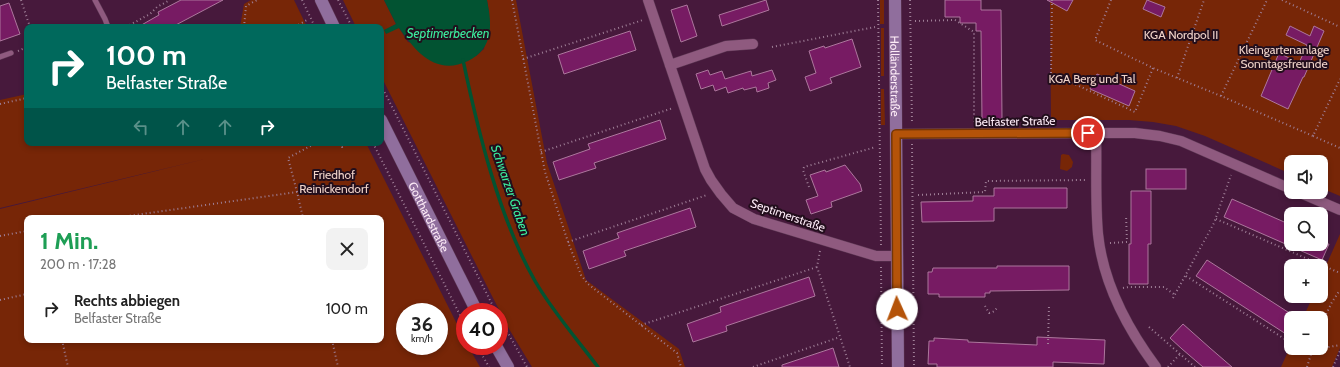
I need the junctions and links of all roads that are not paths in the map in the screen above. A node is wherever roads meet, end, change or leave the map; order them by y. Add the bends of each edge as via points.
1 (94, 0) edge
2 (321, 0) edge
3 (648, 0) edge
4 (895, 0) edge
5 (107, 24) edge
6 (333, 24) edge
7 (753, 44) dead end
8 (11, 53) dead end
9 (0, 57) edge
10 (670, 65) junction
11 (384, 126) edge
12 (1096, 133) junction
13 (896, 134) junction
14 (1284, 186) edge
15 (1314, 199) edge
16 (1340, 210) edge
17 (896, 256) junction
18 (472, 303) edge
19 (501, 355) edge
20 (508, 367) edge
21 (898, 367) edge
22 (1156, 367) edge

1 - 5 lane
2 - 6 street
3 - 10 street, Septimerstraße
4 - 13 street, Holländerstraße
7 - 10 street via 726,46
8 - 9 lane
10 - 17 street, Septimerstraße via 705,169 721,194 734,208 754,219 840,246 876,256
11 - 18 street, Gotthardstraße
12 - 13 street, Belfaster Straße
12 - 14 street, Belfaster Straße via 1135,133 1182,141
12 - 22 street via 1098,233 1103,261 1120,311 1133,335
13 - 17 street, Holländerstraße
15 - 16 street
17 - 21 street, Holländerstraße
19 - 20 street

